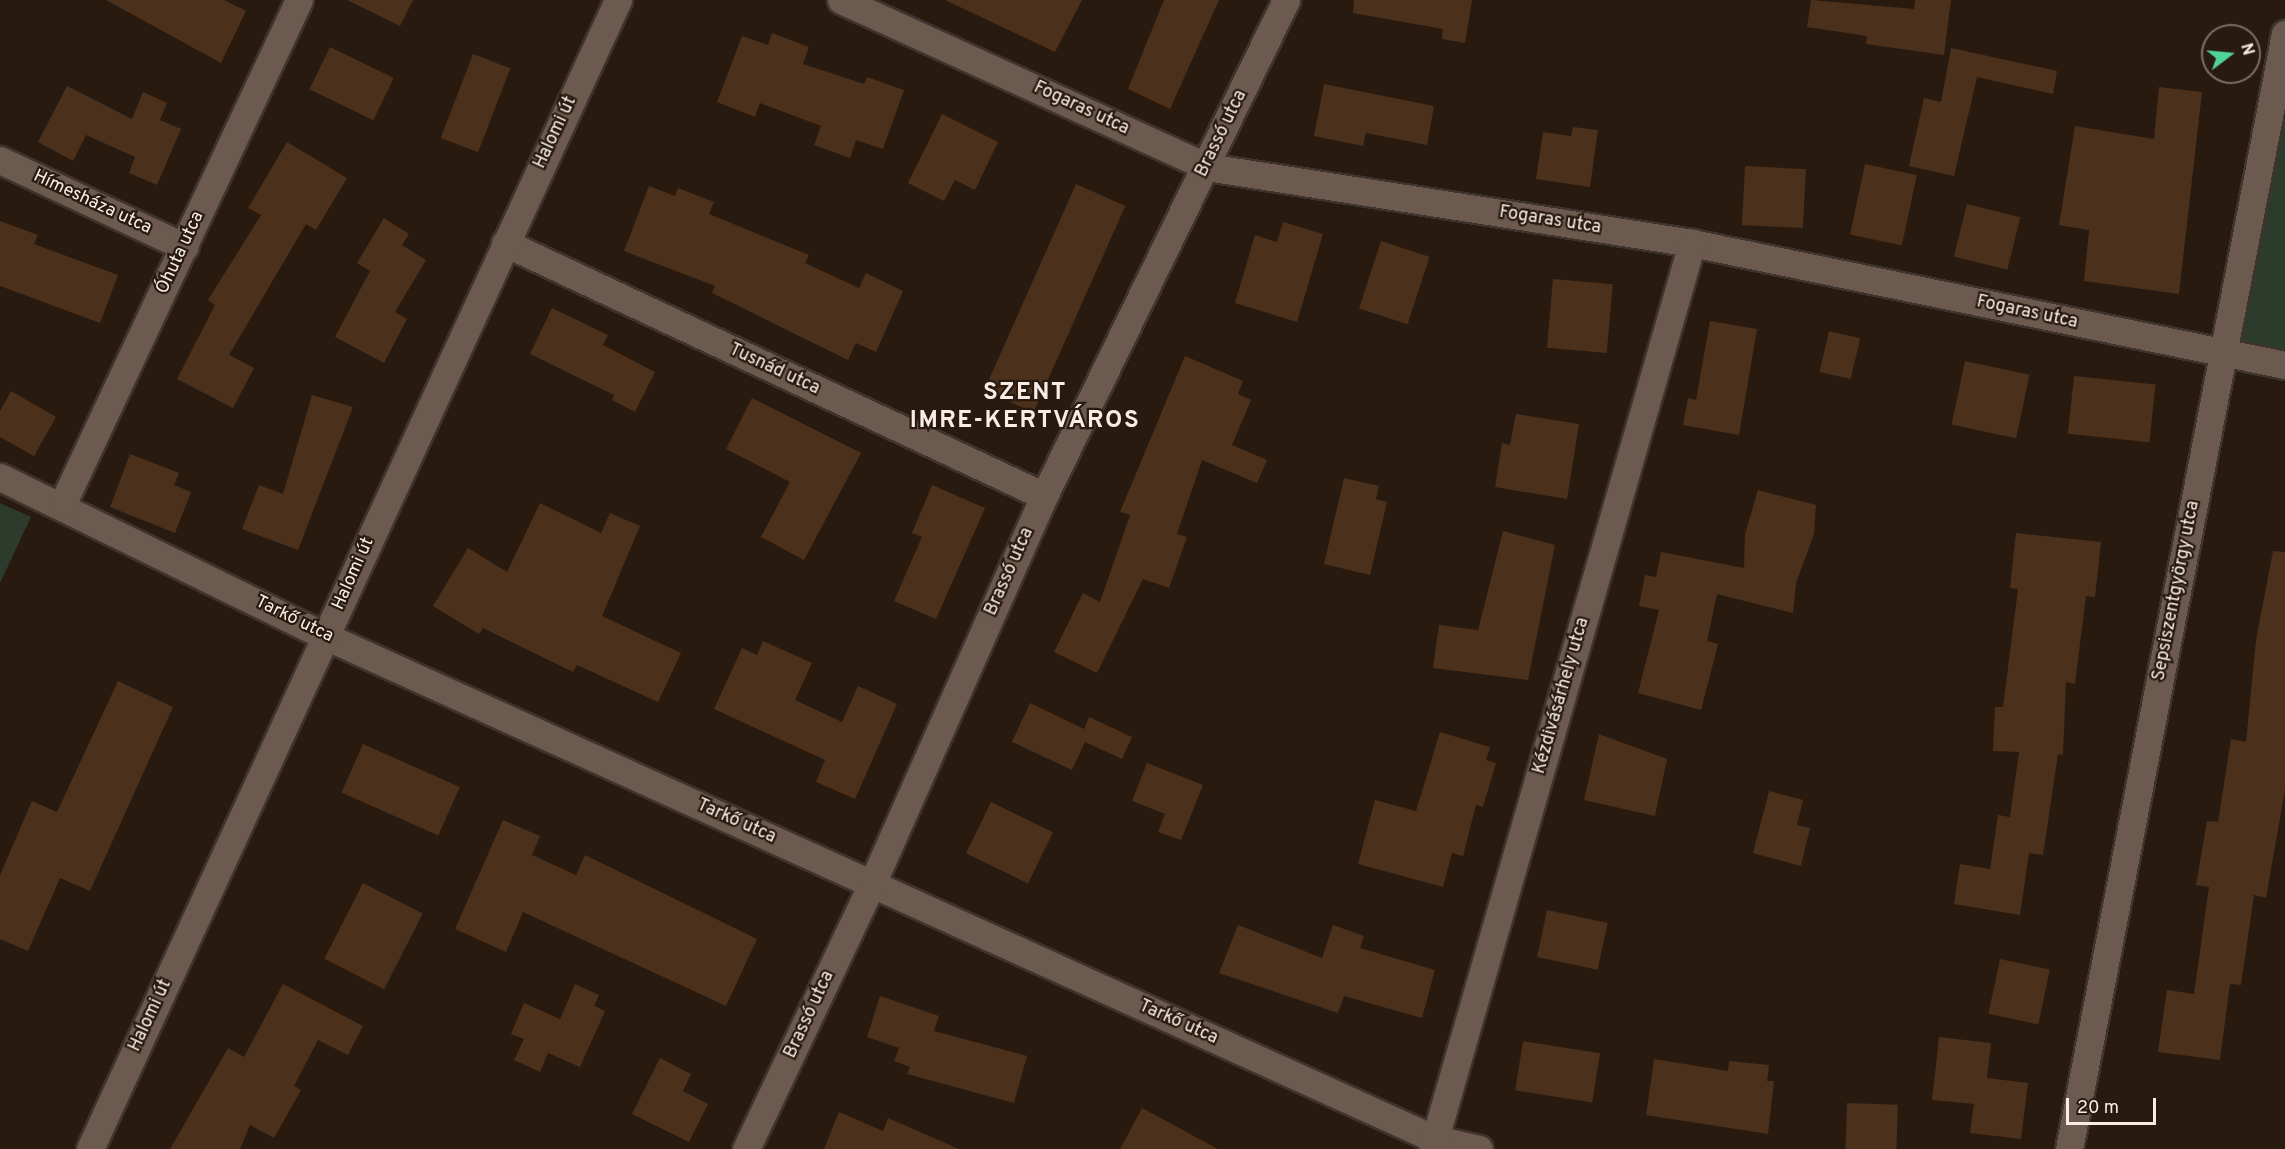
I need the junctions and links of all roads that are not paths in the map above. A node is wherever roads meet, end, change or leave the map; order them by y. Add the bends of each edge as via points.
1 (299, 0) edge
2 (618, 0) edge
3 (841, 0) edge
4 (1286, 0) edge
5 (2285, 34) edge
6 (0, 160) edge
7 (1206, 167) junction
8 (505, 243) junction
9 (1692, 243) junction
10 (185, 247) junction
11 (2223, 354) junction
12 (2285, 365) edge
13 (0, 477) edge
14 (1044, 496) junction
15 (62, 505) junction
16 (326, 636) junction
17 (872, 884) junction
18 (1433, 1144) edge
19 (90, 1149) edge
20 (746, 1149) edge
21 (1479, 1149) edge
22 (2069, 1149) edge

1 - 10 street, Óhuta utca
2 - 8 street, Halomi út
3 - 7 street, Fogaras utca
4 - 7 street, Brassó utca
5 - 11 street, Sepsiszentgyörgy utca
6 - 10 street, Hímesháza utca
7 - 9 street, Fogaras utca
7 - 14 street, Brassó utca
8 - 14 street, Tusnád utca
8 - 16 street, Halomi út
9 - 11 street, Fogaras utca
9 - 18 street, Kézdivásárhely utca
10 - 15 street, Óhuta utca
11 - 12 street, Fogaras utca
11 - 22 street, Sepsiszentgyörgy utca
13 - 15 street, Tarkő utca
14 - 17 street, Brassó utca
15 - 16 street, Tarkő utca
16 - 17 street, Tarkő utca
16 - 19 street, Halomi út
17 - 18 street, Tarkő utca
17 - 20 street, Brassó utca
18 - 21 street, Tarkő utca

